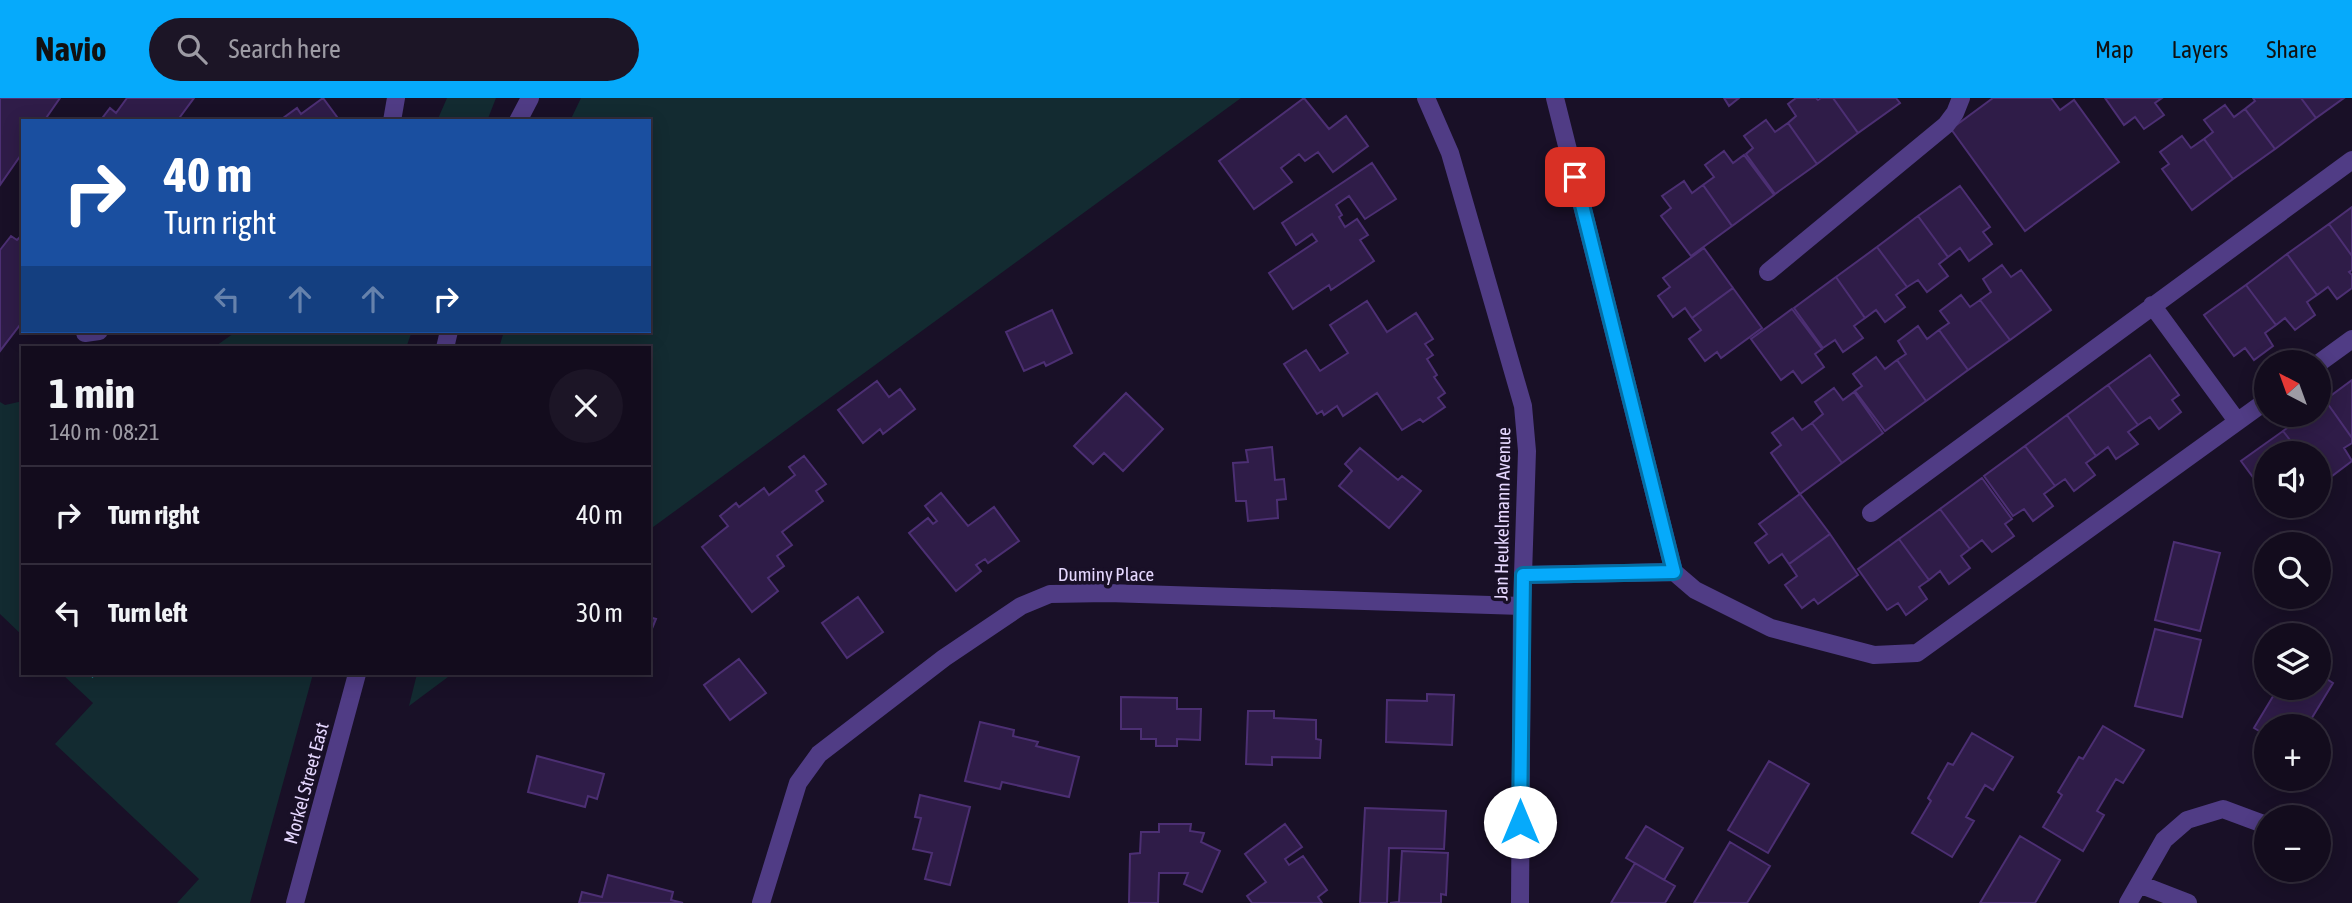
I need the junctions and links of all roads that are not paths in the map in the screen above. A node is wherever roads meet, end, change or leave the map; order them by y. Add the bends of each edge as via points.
1 (396, 98) edge
2 (530, 98) edge
3 (1426, 98) edge
4 (1555, 98) edge
5 (1961, 98) edge
6 (392, 119) edge
7 (519, 119) edge
8 (2352, 160) edge
9 (1768, 272) dead end
10 (2152, 304) junction
11 (2352, 339) edge
12 (2331, 354) edge
13 (2254, 409) edge
14 (2237, 421) junction
15 (1871, 513) dead end
16 (1674, 572) junction
17 (1523, 575) junction
18 (1522, 606) junction
19 (357, 675) edge
20 (2254, 821) edge
21 (2139, 884) junction
22 (295, 903) edge
23 (761, 903) edge
24 (1520, 903) edge
25 (2128, 903) edge
26 (2188, 903) edge

1 - 6 street
2 - 7 street
3 - 17 street, Jan Heukelmann Avenue via 1450,153 1523,406 1527,451
4 - 16 street
5 - 9 street via 1947,125
8 - 10 street
10 - 14 street
10 - 15 street
11 - 12 street
13 - 14 street
14 - 16 street via 1917,653 1874,654 1771,628 1695,590
16 - 17 street
17 - 18 street, Jan Heukelmann Avenue
18 - 23 street, Duminy Place via 1108,593 1037,598 944,659 819,754 798,783
18 - 24 street, Jan Heukelmann Avenue
19 - 22 street, Morkel Street East
20 - 21 street via 2222,809 2187,820 2164,840
21 - 25 street
21 - 26 street

